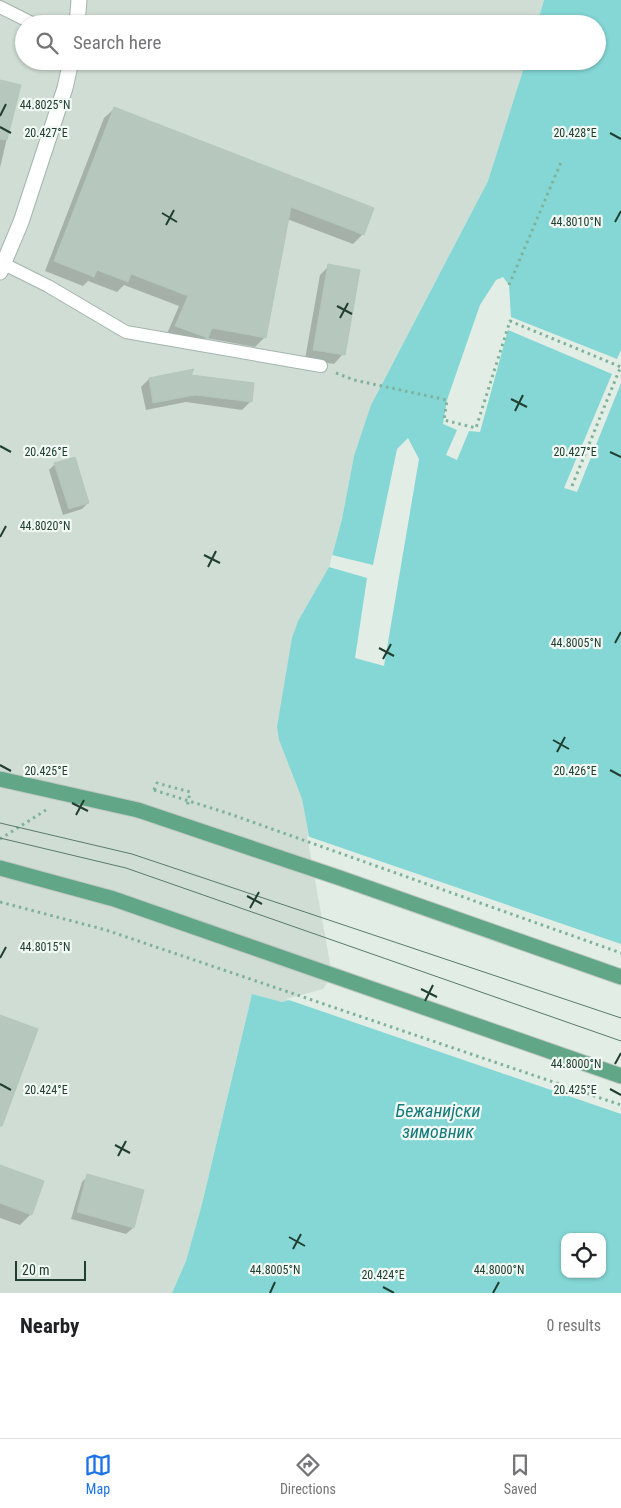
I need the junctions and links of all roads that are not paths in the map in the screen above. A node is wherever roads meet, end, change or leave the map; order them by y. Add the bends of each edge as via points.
1 (79, 0) edge
2 (0, 8) edge
3 (15, 15) edge
4 (78, 15) edge
5 (69, 70) edge
6 (2, 268) edge
7 (321, 366) road end
8 (0, 779) edge
9 (0, 868) edge
10 (621, 977) edge
11 (621, 1076) edge

1 - 4 street
2 - 3 lane
5 - 6 street via 48,144
6 - 7 lane via 48,286 126,332
8 - 10 main road, bridge via 138,810
9 - 11 main road via 114,899

